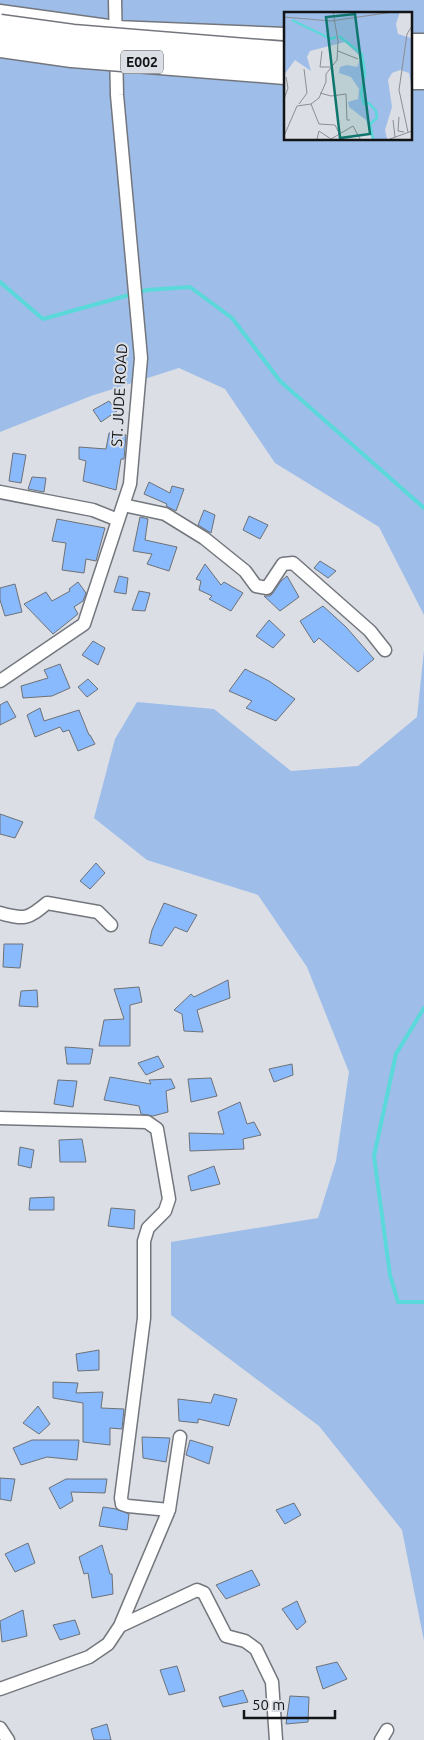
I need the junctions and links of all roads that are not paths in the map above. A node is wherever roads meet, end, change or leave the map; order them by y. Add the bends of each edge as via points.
1 (115, 0) edge
2 (0, 11) edge
3 (0, 26) edge
4 (116, 27) junction
5 (284, 34) edge
6 (0, 46) edge
7 (284, 53) edge
8 (284, 73) edge
9 (0, 492) edge
10 (123, 505) junction
11 (118, 520) junction
12 (385, 650) dead end
13 (0, 681) edge
14 (0, 913) edge
15 (111, 925) dead end
16 (0, 1118) edge
17 (180, 1437) dead end
18 (169, 1510) junction
19 (120, 1626) junction
20 (0, 1688) edge
21 (0, 1728) edge
22 (8, 1740) edge
23 (276, 1740) edge

1 - 4 street, ST. JUDE ROAD
2 - 4 street
3 - 7 highway, E002, bridge via 73,36
4 - 5 street
4 - 10 street, ST. JUDE ROAD via 117,95 141,358 130,484
6 - 8 highway, E002, bridge via 72,56
9 - 11 street via 93,510
10 - 11 street, ST. JUDE ROAD
10 - 12 street via 165,514 245,571 256,586 267,588 283,564 293,563 370,631
11 - 13 street, ST. JUDE ROAD via 84,624
14 - 15 street via 13,917 30,916 47,903 98,912
16 - 18 street via 148,1122 157,1129 169,1199 165,1211 148,1228 144,1241 144,1318 121,1498 122,1504 128,1506
17 - 18 street
18 - 19 street
19 - 20 street via 108,1644 89,1657
19 - 23 street via 197,1590 204,1593 226,1636 245,1641 256,1649 272,1682
21 - 22 street

